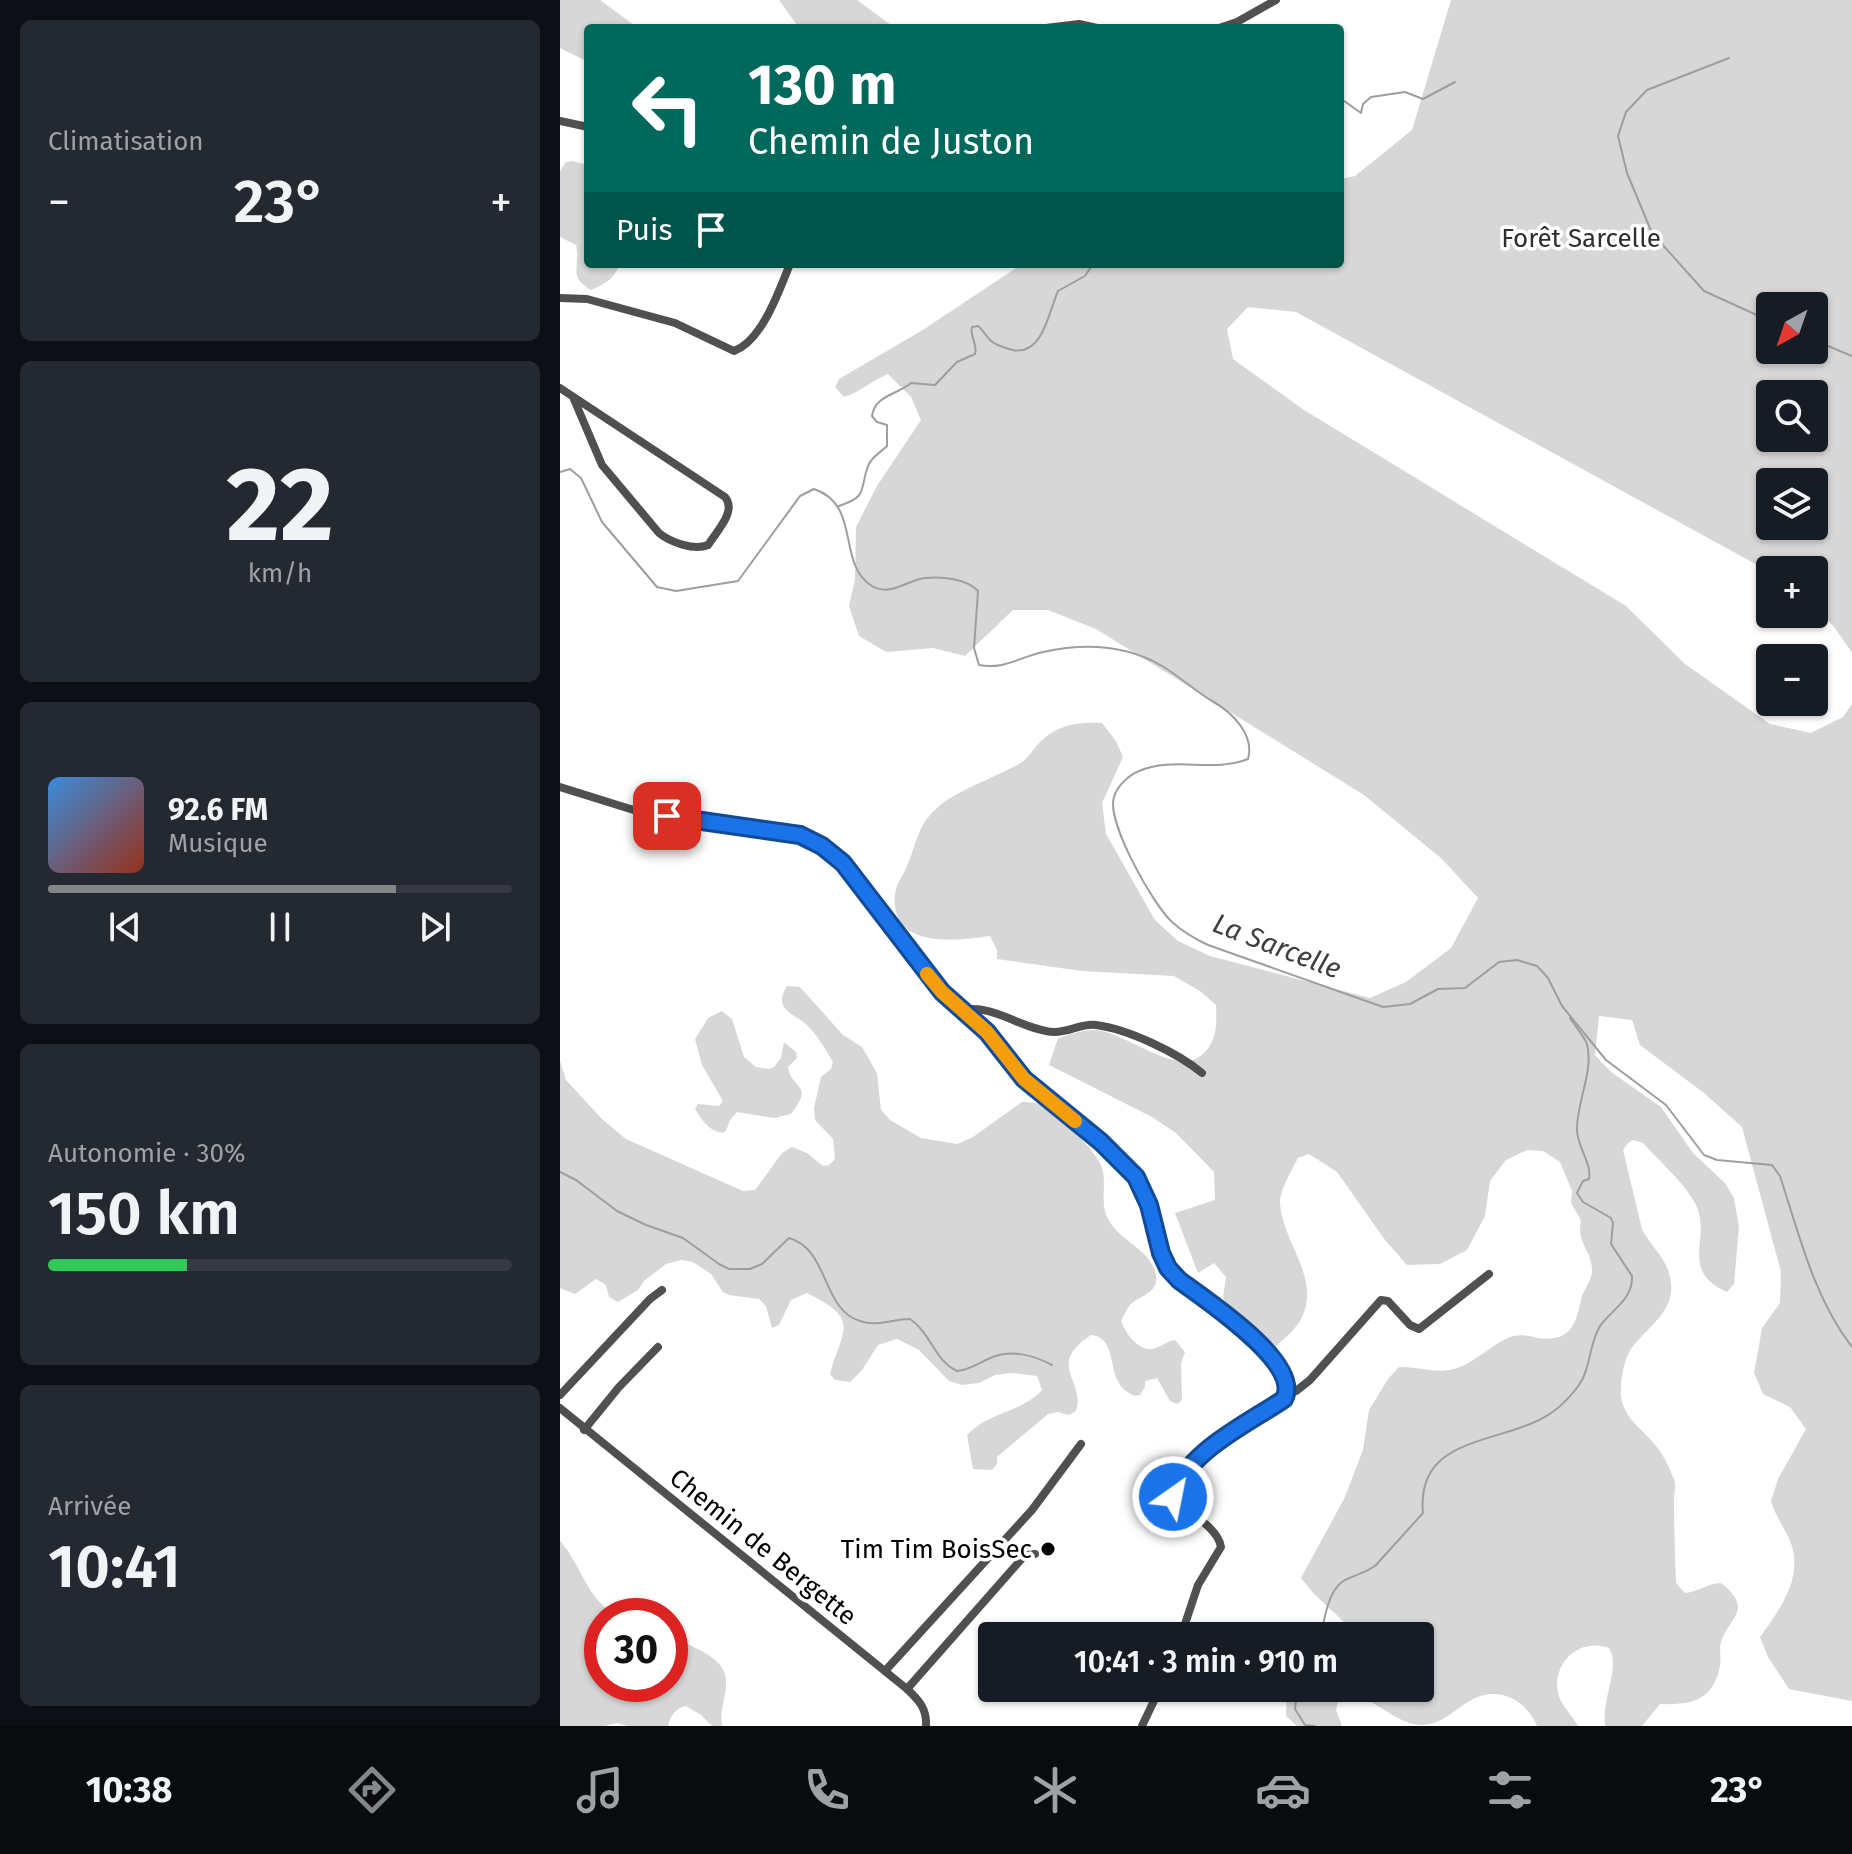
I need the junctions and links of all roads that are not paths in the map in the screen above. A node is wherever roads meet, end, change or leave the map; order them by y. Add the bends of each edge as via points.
1 (1276, 0) edge
2 (1231, 24) edge
3 (560, 121) edge
4 (584, 126) edge
5 (788, 268) edge
6 (560, 298) edge
7 (560, 388) edge
8 (573, 397) junction
9 (560, 787) edge
10 (963, 1010) junction
11 (1202, 1073) dead end
12 (1489, 1274) dead end
13 (662, 1290) dead end
14 (658, 1347) dead end
15 (1287, 1393) junction
16 (560, 1395) edge
17 (560, 1408) edge
18 (584, 1430) junction
19 (1081, 1444) dead end
20 (1035, 1554) dead end
21 (1186, 1622) edge
22 (885, 1671) junction
23 (907, 1689) junction
24 (1153, 1702) edge
25 (926, 1726) edge
26 (1142, 1726) edge

1 - 2 street
3 - 4 street
5 - 6 street via 752,341 734,351 675,323 587,299
7 - 8 street
8 - 8 street via 602,465 659,533 696,547 708,545 730,510 727,499
9 - 10 street via 640,812 800,835 822,846 843,863 923,969
10 - 11 street via 981,1010 1054,1032 1096,1025 1144,1040
10 - 15 street via 1024,1079 1136,1177 1168,1268 1263,1346 1282,1373
12 - 15 street via 1419,1329 1381,1300 1310,1380
13 - 16 street
14 - 18 street
15 - 21 street via 1204,1453 1175,1489 1177,1503 1214,1532 1221,1547 1198,1585
17 - 18 street, Chemin de Bergette
18 - 22 street, Chemin de Bergette
19 - 22 street via 1032,1510
20 - 23 street via 1025,1555
22 - 23 street, Chemin de Bergette
23 - 25 street, Chemin de Bergette via 920,1701
24 - 26 street

